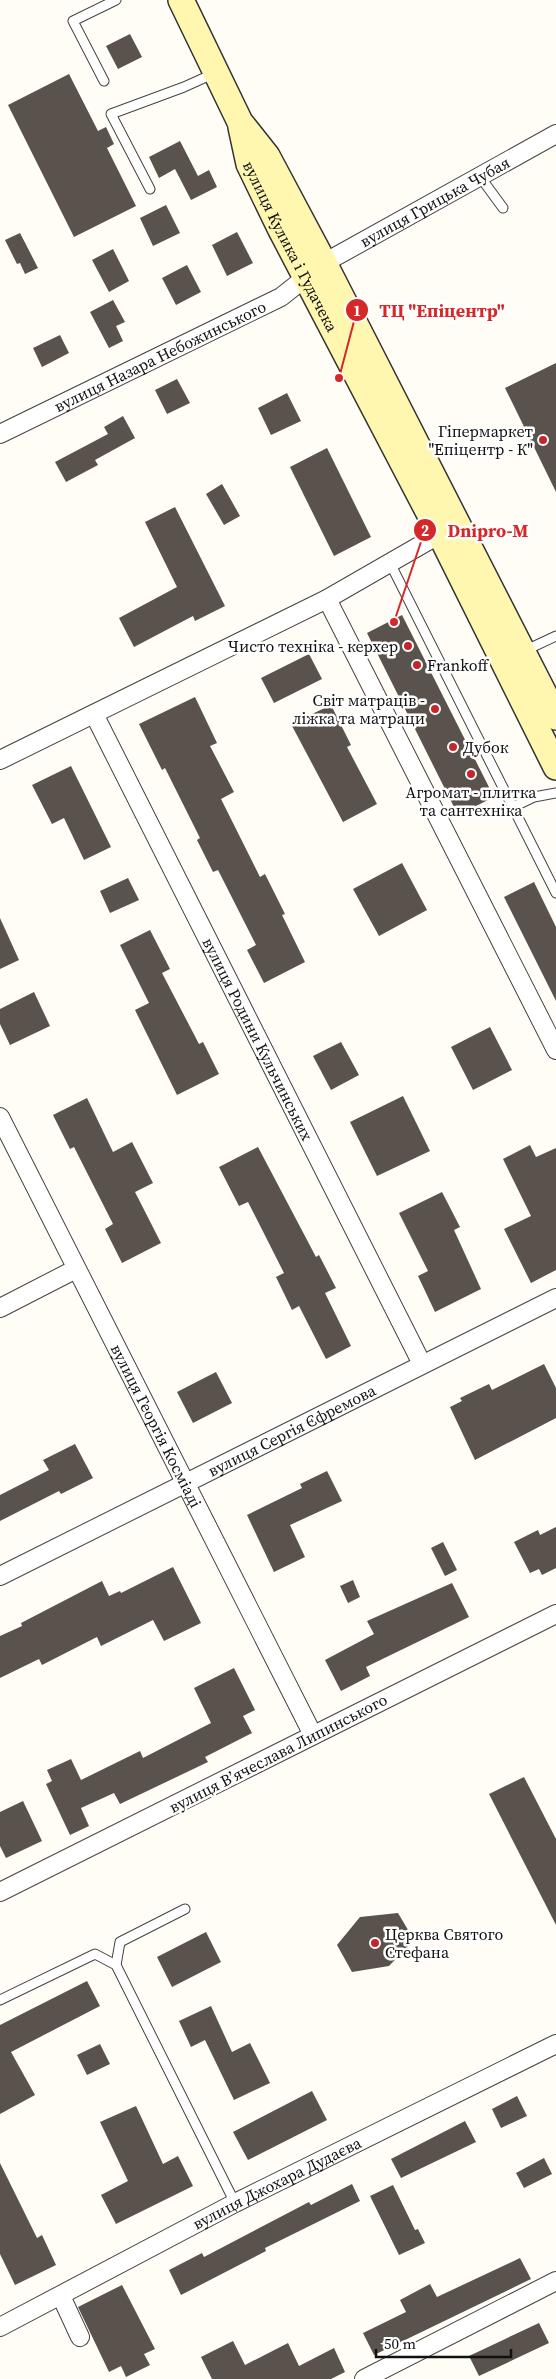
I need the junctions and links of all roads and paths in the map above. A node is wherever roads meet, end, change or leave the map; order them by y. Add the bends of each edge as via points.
1 (116, 0) edge
2 (181, 0) edge
3 (216, 72) junction
4 (104, 81) dead end
5 (556, 134) edge
6 (481, 178) junction
7 (150, 189) dead end
8 (503, 208) dead end
9 (316, 270) junction
10 (0, 434) edge
11 (440, 534) junction
12 (390, 563) junction
13 (327, 599) junction
14 (556, 636) edge
15 (523, 652) junction
16 (94, 714) junction
17 (556, 717) edge
18 (0, 760) edge
19 (556, 767) edge
20 (556, 793) edge
21 (513, 807) junction
22 (556, 893) edge
23 (556, 1050) edge
24 (0, 1118) edge
25 (76, 1269) junction
26 (556, 1298) edge
27 (0, 1308) edge
28 (422, 1364) junction
29 (186, 1482) junction
30 (0, 1576) edge
31 (556, 1614) edge
32 (314, 1735) junction
33 (0, 1892) edge
34 (185, 1909) dead end
35 (116, 1965) junction
36 (0, 2000) edge
37 (556, 2044) edge
38 (235, 2203) junction
39 (556, 2281) edge
40 (62, 2296) junction
41 (0, 2327) edge
42 (80, 2337) dead end
43 (364, 2379) edge

1 - 4 lane via 73,20
2 - 3 main road, вулиця Кулика і Гудачека
3 - 7 lane via 111,114
3 - 9 main road, вулиця Кулика і Гудачека via 240,122 267,156
5 - 6 street, вулиця Грицька Чубая
6 - 8 lane
6 - 9 street, вулиця Грицька Чубая
9 - 10 street, вулиця Назара Небожинського via 281,297
9 - 11 main road, вулиця Кулика і Гудачека
9 - 15 main road, вулиця Кулика і Гудачека
11 - 12 street
11 - 19 main road, вулиця Кулика і Гудачека
12 - 13 street
12 - 21 lane
13 - 16 street
13 - 23 street
14 - 15 lane
15 - 17 main road, вулиця Кулика і Гудачека
16 - 18 street
16 - 28 street, вулиця Родини Кульчинських
20 - 21 lane via 534,797
21 - 22 lane
24 - 25 street, вулиця Георгія Косміаді
25 - 27 street
25 - 29 street, вулиця Георгія Косміаді
26 - 28 street, вулиця Сергія Єфремова
28 - 29 street, вулиця Сергія Єфремова
29 - 30 street, вулиця Сергія Єфремова
29 - 32 street, вулиця Георгія Косміаді
31 - 32 street, вулиця Вʼячеслава Липинського
32 - 33 street, вулиця Вʼячеслава Липинського
34 - 35 lane via 120,1942
35 - 36 lane via 95,1954
35 - 38 lane
37 - 38 street, вулиця Джохара Дудаєва
38 - 40 street, вулиця Джохара Дудаєва
39 - 43 street
40 - 41 street, вулиця Джохара Дудаєва
40 - 42 street

